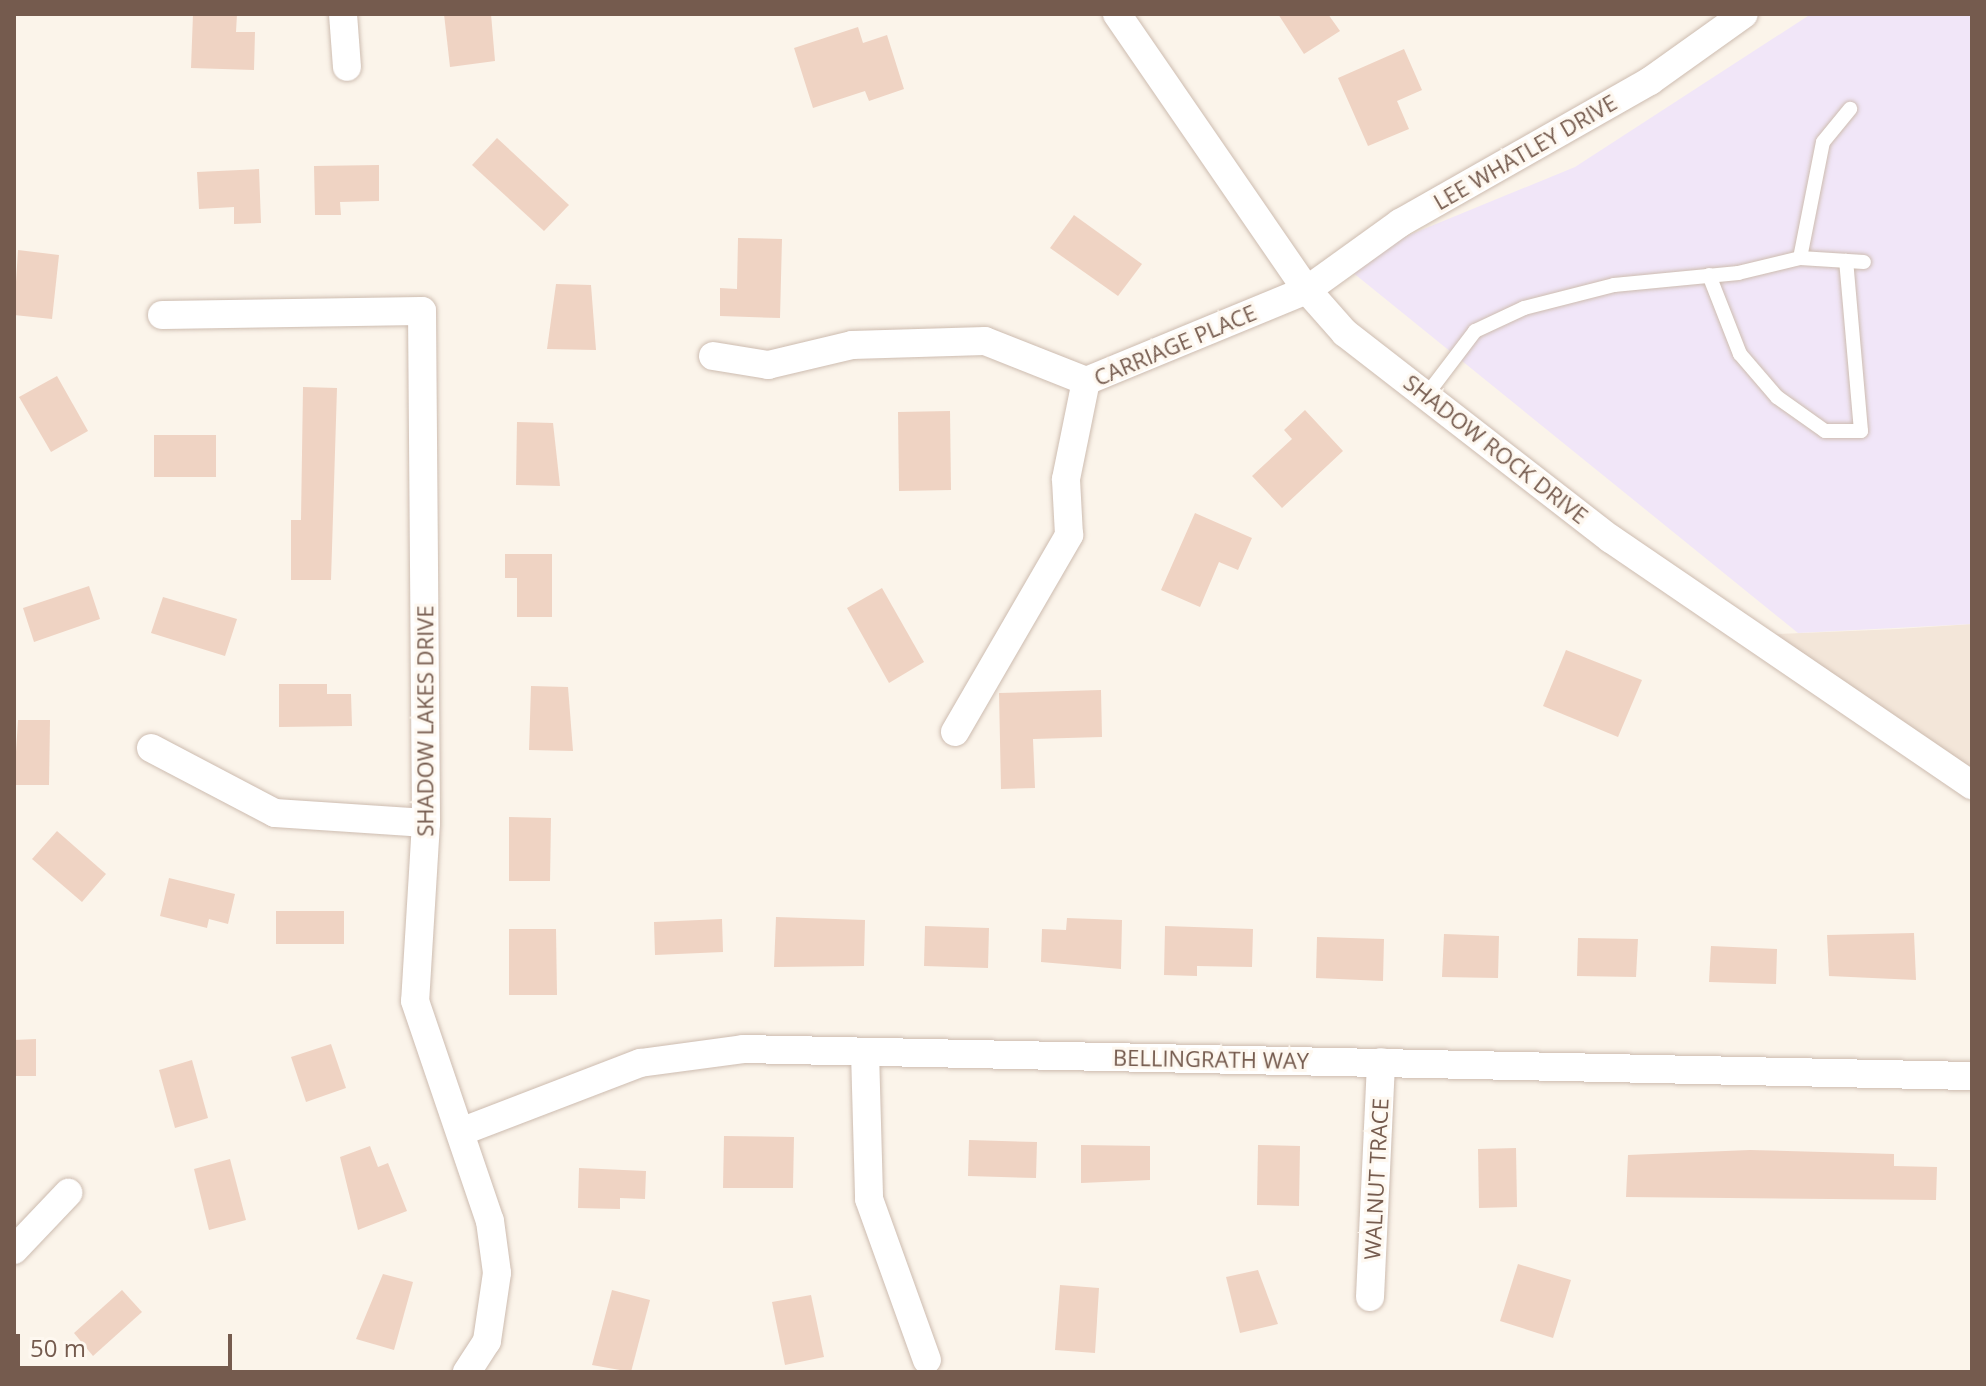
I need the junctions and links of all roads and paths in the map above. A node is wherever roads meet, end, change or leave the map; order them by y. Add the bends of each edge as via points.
1 (343, 14) edge
2 (1117, 14) edge
3 (1744, 14) edge
4 (347, 67) dead end
5 (1850, 109) dead end
6 (1800, 258) junction
7 (1846, 261) junction
8 (1864, 262) dead end
9 (1709, 275) junction
10 (1307, 290) junction
11 (162, 315) dead end
12 (713, 356) dead end
13 (1086, 381) junction
14 (1428, 393) junction
15 (955, 732) dead end
16 (151, 748) dead end
17 (1972, 785) edge
18 (426, 823) junction
19 (865, 1052) junction
20 (1381, 1062) junction
21 (1972, 1076) edge
22 (463, 1131) junction
23 (68, 1193) dead end
24 (14, 1250) edge
25 (1370, 1297) dead end
26 (927, 1360) dead end
27 (467, 1372) edge

1 - 4 street
2 - 10 street, SHADOW ROCK DRIVE
3 - 10 street, LEE WHATLEY DRIVE via 1650,81 1400,223
5 - 6 lane via 1823,142
6 - 7 lane
6 - 9 lane
7 - 8 lane
7 - 9 lane via 1861,431 1825,431 1777,397 1740,354
9 - 14 lane via 1614,285 1524,308 1475,331
10 - 13 street, CARRIAGE PLACE
10 - 14 street, SHADOW ROCK DRIVE via 1345,333
11 - 18 street, SHADOW LAKES DRIVE via 422,311
12 - 13 street via 768,365 852,345 985,341
13 - 15 street, CARRIAGE PLACE via 1066,479 1069,535
14 - 17 street, SHADOW ROCK DRIVE via 1611,539
16 - 18 street via 275,813
18 - 22 street, SHADOW LAKES DRIVE via 415,1001
19 - 20 street, BELLINGRATH WAY
19 - 22 street, BELLINGRATH WAY via 743,1049 640,1063
19 - 26 street via 869,1199
20 - 21 street, BELLINGRATH WAY via 1694,1075
20 - 25 street, WALNUT TRACE
22 - 27 street, SHADOW LAKES DRIVE via 497,1273 487,1341
23 - 24 street

